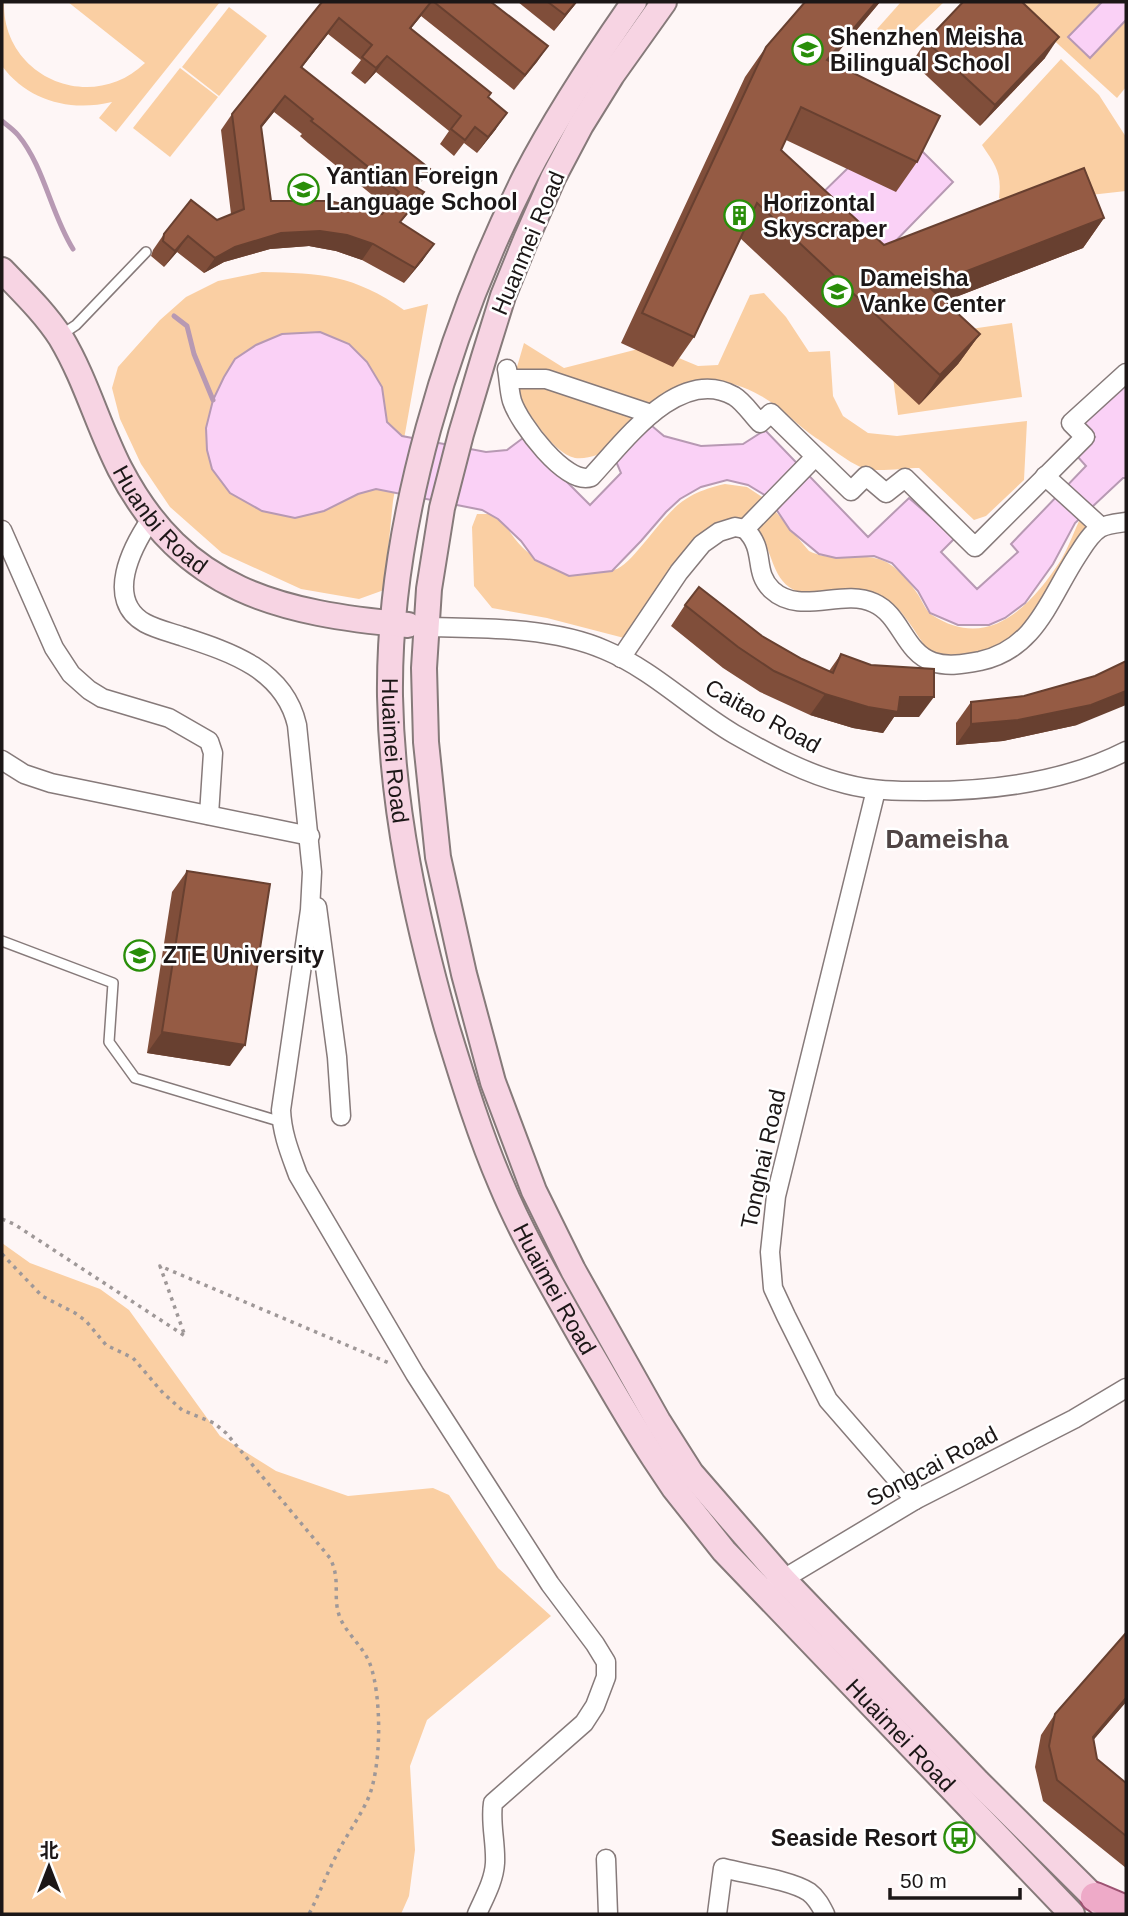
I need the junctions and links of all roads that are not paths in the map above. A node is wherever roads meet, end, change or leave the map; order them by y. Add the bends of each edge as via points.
1 (634, 2) edge
2 (664, 2) edge
3 (146, 252) dead end
4 (2, 270) edge
5 (60, 337) junction
6 (1126, 373) edge
7 (651, 414) junction
8 (815, 457) junction
9 (1045, 476) junction
10 (411, 502) joint
11 (442, 508) joint
12 (151, 519) junction
13 (1126, 522) edge
14 (1101, 527) junction
15 (745, 529) junction
16 (2, 530) edge
17 (393, 624) junction
18 (426, 627) junction
19 (621, 658) junction
20 (1126, 751) edge
21 (2, 760) edge
22 (876, 790) junction
23 (209, 815) junction
24 (310, 836) junction
25 (312, 872) junction
26 (2, 941) edge
27 (341, 1116) dead end
28 (282, 1122) junction
29 (1126, 1388) edge
30 (915, 1500) junction
31 (773, 1585) junction
32 (606, 1859) dead end
33 (1103, 1906) edge
34 (1126, 1910) edge
35 (477, 1914) edge
36 (608, 1914) edge
37 (717, 1914) edge
38 (825, 1914) edge
39 (1072, 1914) edge

1 - 10 main road, Huanmei Road via 526,175 449,364
2 - 11 main road, Huanmei Road via 606,85 553,178 503,296
3 - 5 lane
4 - 5 main road, Huanbi Road
5 - 12 main road, Huanbi Road via 119,466
6 - 9 street via 1071,423 1085,437
7 - 7 street via 591,477 576,477 520,419 508,374 546,379
7 - 8 street via 678,395 716,389 736,397 760,423 771,413
8 - 9 street via 851,491 866,476 886,494 905,478 975,547
8 - 15 street
9 - 14 street
10 - 17 main road, Huaimei Road
11 - 18 main road, Huaimei Road
12 - 17 main road, Huanbi Road via 198,566 254,596 315,614
12 - 24 street via 128,562 127,601 146,624 247,661 283,693 297,726
13 - 14 street
14 - 15 street via 1086,542 1043,618 1024,638 995,658 960,666 932,662 913,648 892,615 873,602 850,597 787,600 772,590 761,574 758,545
15 - 19 street via 719,531 702,544
16 - 23 street via 54,648 71,674 102,698 169,718 209,741 213,753
17 - 18 main road, Huanbi Road
17 - 31 main road, Huaimei Road via 390,695 404,853 432,976 482,1137 528,1240 639,1435 724,1551
18 - 19 street, Caitao Road via 553,636 588,643
18 - 31 main road, Huaimei Road via 426,742 438,857 493,1082 534,1191 573,1269 677,1452
19 - 22 street, Caitao Road via 772,755 830,779
20 - 22 street, Caitao Road via 1075,772 1020,785 963,791
21 - 23 street via 51,783
22 - 30 street, Tonghai Road via 776,1196 770,1252 773,1288 828,1400
23 - 24 street
24 - 25 street
25 - 27 street
25 - 28 street
26 - 28 lane via 113,983 109,1042 135,1078
28 - 35 street via 298,1175 415,1374 550,1584 606,1662 606,1677 584,1723 493,1802 493,1879
29 - 30 street, Songcai Road
30 - 31 street, Songcai Road
31 - 33 main road, Huaimei Road
31 - 39 main road, Huaimei Road
32 - 36 street
33 - 34 main road
37 - 38 street via 723,1868 809,1892

